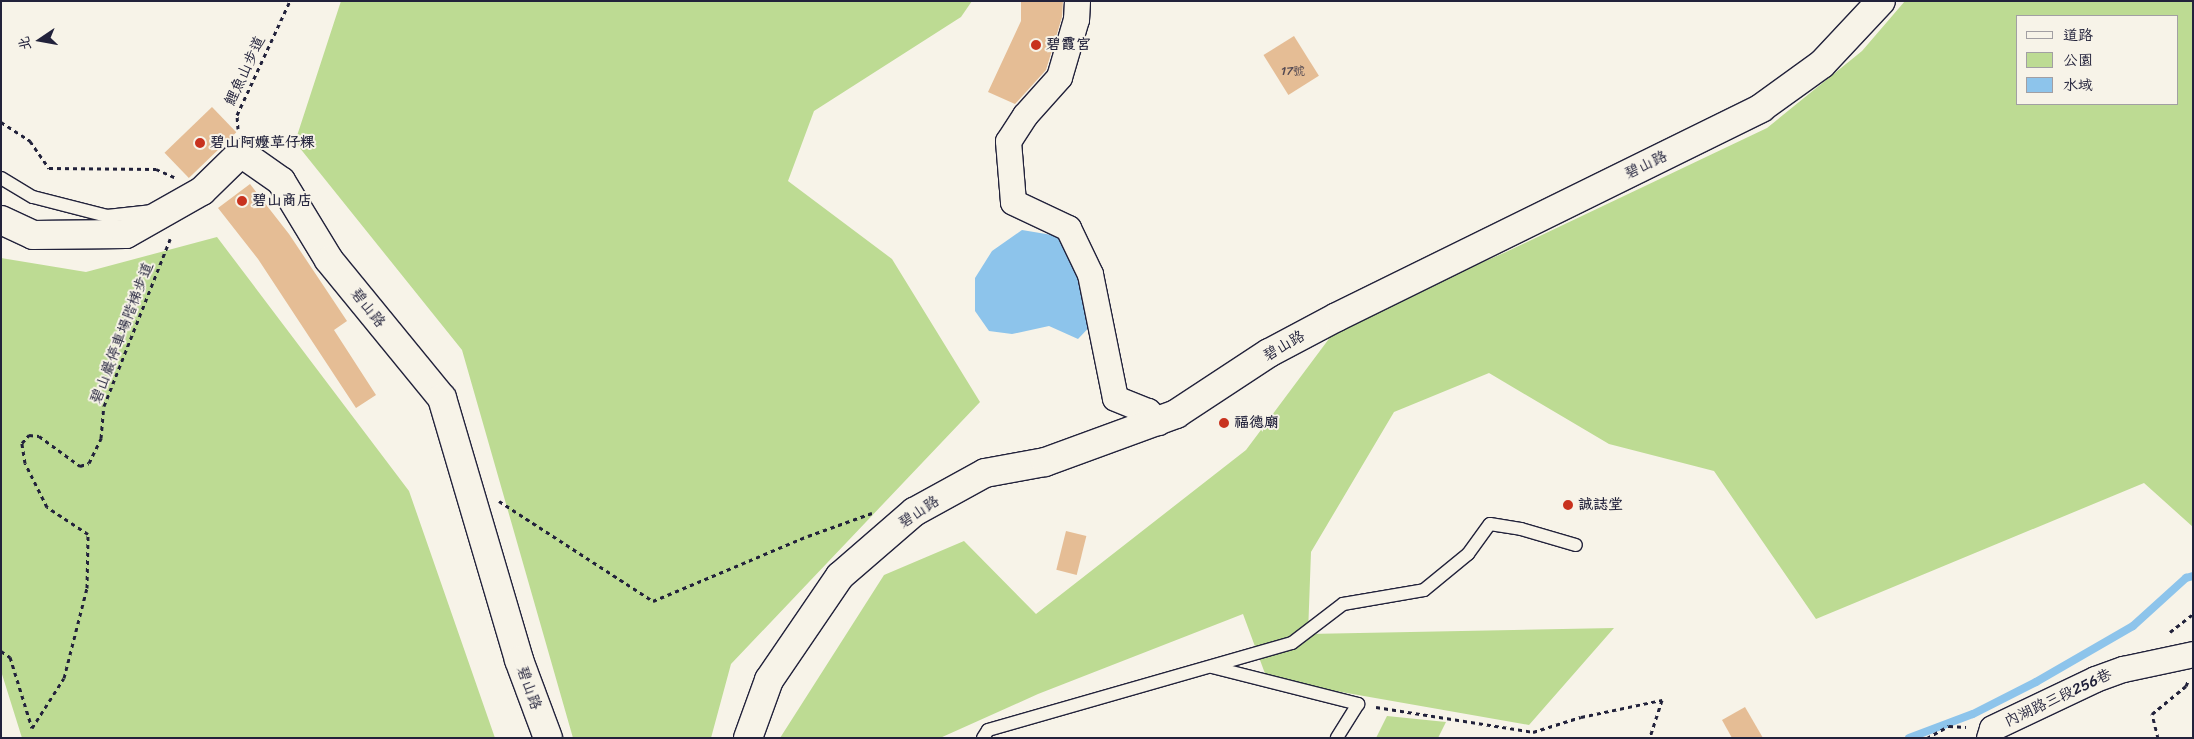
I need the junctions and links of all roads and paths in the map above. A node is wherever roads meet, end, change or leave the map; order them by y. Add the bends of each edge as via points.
1 (290, 1) edge
2 (1077, 1) edge
3 (1880, 1) edge
4 (1, 122) edge
5 (240, 153) junction
6 (1, 178) edge
7 (186, 200) junction
8 (1, 220) edge
9 (1158, 422) junction
10 (498, 500) dead end
11 (1576, 545) dead end
12 (772, 551) dead end
13 (1, 651) edge
14 (2191, 665) edge
15 (1210, 667) junction
16 (1358, 704) junction
17 (1990, 733) edge
18 (548, 738) edge
19 (748, 738) edge
20 (983, 738) edge
21 (1337, 738) edge
22 (1650, 738) edge
23 (1927, 738) edge
24 (2158, 738) edge

1 - 5 path, 鯉魚山步道 via 237,115
2 - 9 street via 1076,19 1059,77 1025,115 1008,141 1013,202 1068,228 1090,274 1115,398 1148,411
3 - 9 street, 碧山路 via 1822,64 1761,108 1337,317 1269,353 1176,414
4 - 7 path via 30,141 49,168 156,169
5 - 7 street
5 - 18 street, 碧山路 via 281,181 329,260 442,398 519,660
6 - 7 lane via 33,197 107,216
7 - 8 street via 126,234 32,235
7 - 13 path, 碧山巖停車場階梯步道 via 104,406 101,438 88,463 80,466 39,436 29,435 22,442 25,462 47,507 88,534 87,588 64,678 32,728 10,657
9 - 19 street, 碧山路 via 1045,462 985,473 914,512 840,576 769,680
10 - 12 path via 653,601
11 - 15 lane via 1490,524 1468,554 1424,590 1343,604 1292,643
14 - 17 street, 內湖路三段256巷 via 2123,669
14 - 24 path via 2186,686 2152,714
15 - 16 lane
15 - 20 lane via 988,730
16 - 21 lane
16 - 22 path via 1533,732 1662,700
17 - 23 path via 1949,726

